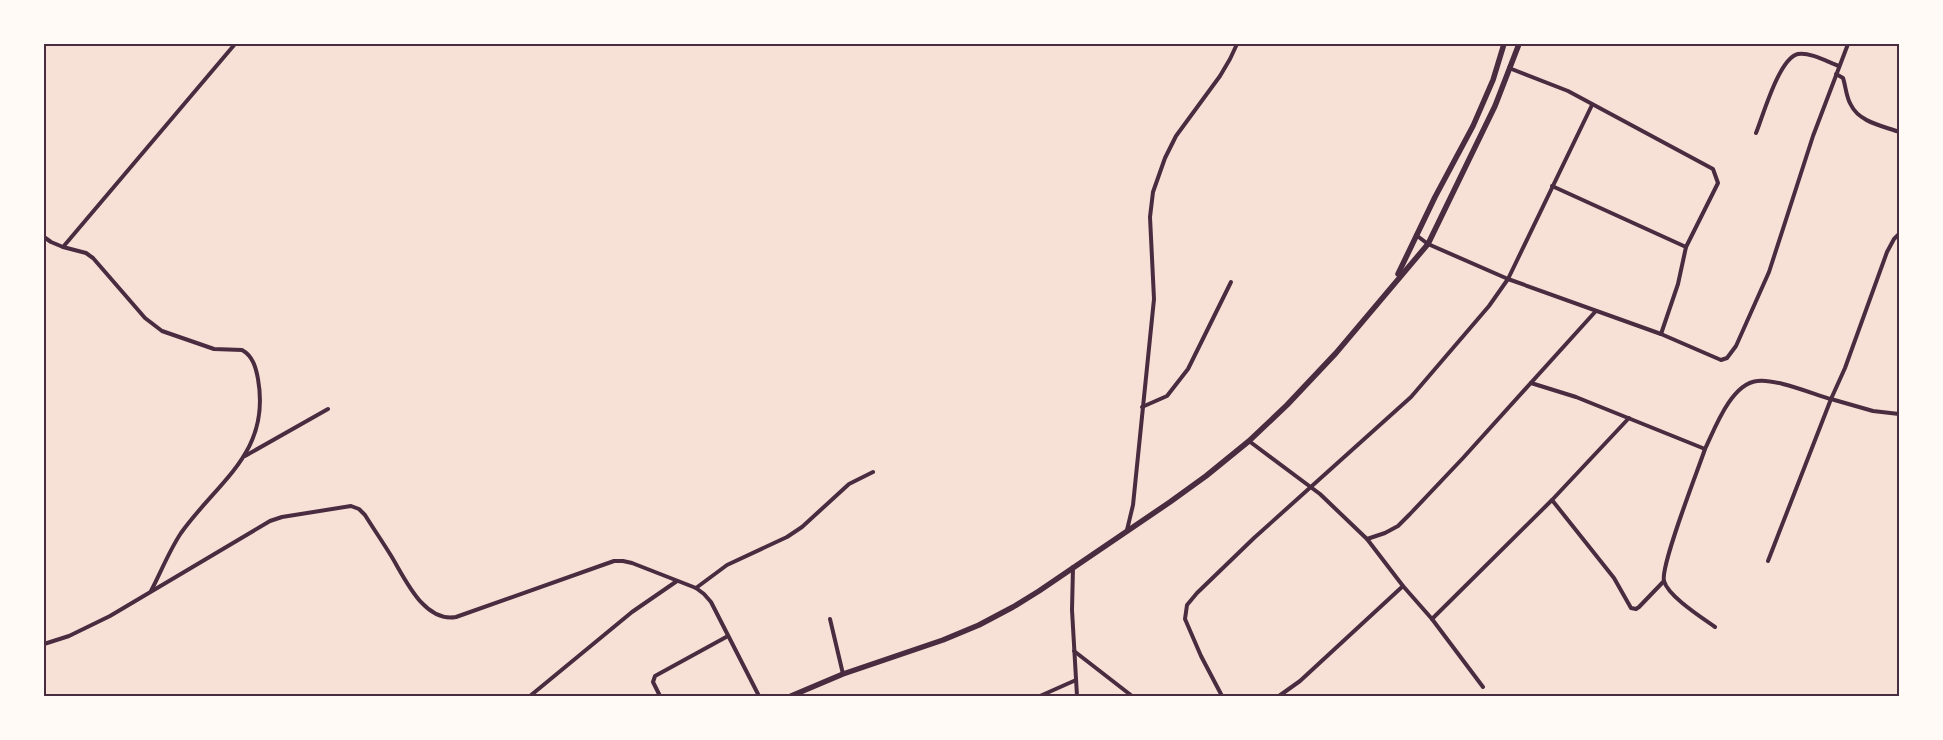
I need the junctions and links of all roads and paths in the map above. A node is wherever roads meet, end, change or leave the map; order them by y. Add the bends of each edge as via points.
1 (235, 44) edge
2 (1237, 44) edge
3 (1504, 44) edge
4 (1518, 44) edge
5 (1848, 44) edge
6 (1839, 66) junction
7 (1509, 68) junction
8 (1836, 74) junction
9 (1592, 105) junction
10 (1899, 132) edge
11 (1756, 133) dead end
12 (1552, 186) junction
13 (1899, 234) edge
14 (1416, 235) junction
15 (44, 237) edge
16 (1428, 244) junction
17 (63, 247) junction
18 (1686, 247) junction
19 (1508, 279) junction
20 (1396, 280) junction
21 (1231, 282) dead end
22 (1595, 312) junction
23 (1661, 334) junction
24 (1531, 383) junction
25 (1832, 399) junction
26 (1142, 407) junction
27 (328, 409) dead end
28 (1899, 414) edge
29 (1629, 418) junction
30 (1249, 441) junction
31 (1705, 449) junction
32 (243, 457) junction
33 (873, 472) dead end
34 (1310, 486) junction
35 (1552, 500) junction
36 (1127, 532) junction
37 (1367, 539) junction
38 (1768, 561) dead end
39 (1073, 567) junction
40 (677, 581) junction
41 (1664, 581) junction
42 (1403, 586) junction
43 (696, 588) junction
44 (151, 591) junction
45 (830, 619) dead end
46 (1432, 619) junction
47 (1714, 627) dead end
48 (728, 636) junction
49 (44, 644) edge
50 (1074, 651) junction
51 (842, 674) junction
52 (1076, 680) junction
53 (1483, 687) dead end
54 (530, 696) edge
55 (660, 696) edge
56 (759, 696) edge
57 (791, 696) edge
58 (1040, 696) edge
59 (1077, 696) edge
60 (1132, 696) edge
61 (1222, 696) edge
62 (1279, 696) edge

1 - 17 street
2 - 26 street via 1220,76 1176,136 1153,192 1150,217 1154,299
3 - 14 main road via 1473,126
4 - 7 main road
5 - 6 street
6 - 8 street
6 - 11 street via 1802,54 1791,57 1772,90
7 - 9 street via 1554,84
7 - 16 main road via 1495,106
8 - 10 street via 1843,78 1851,107 1858,115
8 - 23 street via 1800,172 1769,272 1734,352 1721,360
9 - 12 street
9 - 18 street via 1713,169 1718,182 1715,192
12 - 18 street
12 - 19 street
13 - 25 street via 1887,252
14 - 16 street
14 - 20 main road
15 - 17 street
16 - 19 street
16 - 20 main road
17 - 32 street via 93,258 145,318 162,331 214,349 242,350 249,356 259,385 259,418 255,436
18 - 23 street
19 - 22 street
19 - 34 street via 1411,397
20 - 30 main road via 1336,353
21 - 26 street via 1188,369 1167,396
22 - 23 street
22 - 24 street
24 - 29 street
24 - 37 street via 1404,520 1385,533
25 - 28 street via 1873,411
25 - 31 street via 1766,380 1750,382 1732,396
25 - 38 street
26 - 36 street via 1133,505
27 - 32 street
29 - 31 street
29 - 35 street
30 - 34 street
30 - 36 main road
31 - 41 street via 1668,555
32 - 44 street via 180,535
33 - 43 street via 849,484 787,537 727,565
34 - 37 street
34 - 61 street via 1187,605 1185,619
35 - 41 street via 1614,578 1630,608 1639,607
35 - 46 street
36 - 39 main road
37 - 42 street
39 - 50 street
39 - 51 main road via 1040,591 979,625
40 - 43 street
40 - 44 street via 632,563 614,561 456,617 439,616 414,594 365,515 355,507 347,506 270,520
40 - 54 street via 632,612
41 - 47 street via 1674,594
42 - 46 street
42 - 62 street via 1300,682
43 - 48 street via 711,602
44 - 49 street via 87,628
45 - 51 street
46 - 53 street
48 - 55 street via 655,676 653,682
48 - 56 street
50 - 52 street
50 - 60 street
51 - 57 main road
52 - 58 street
52 - 59 street

